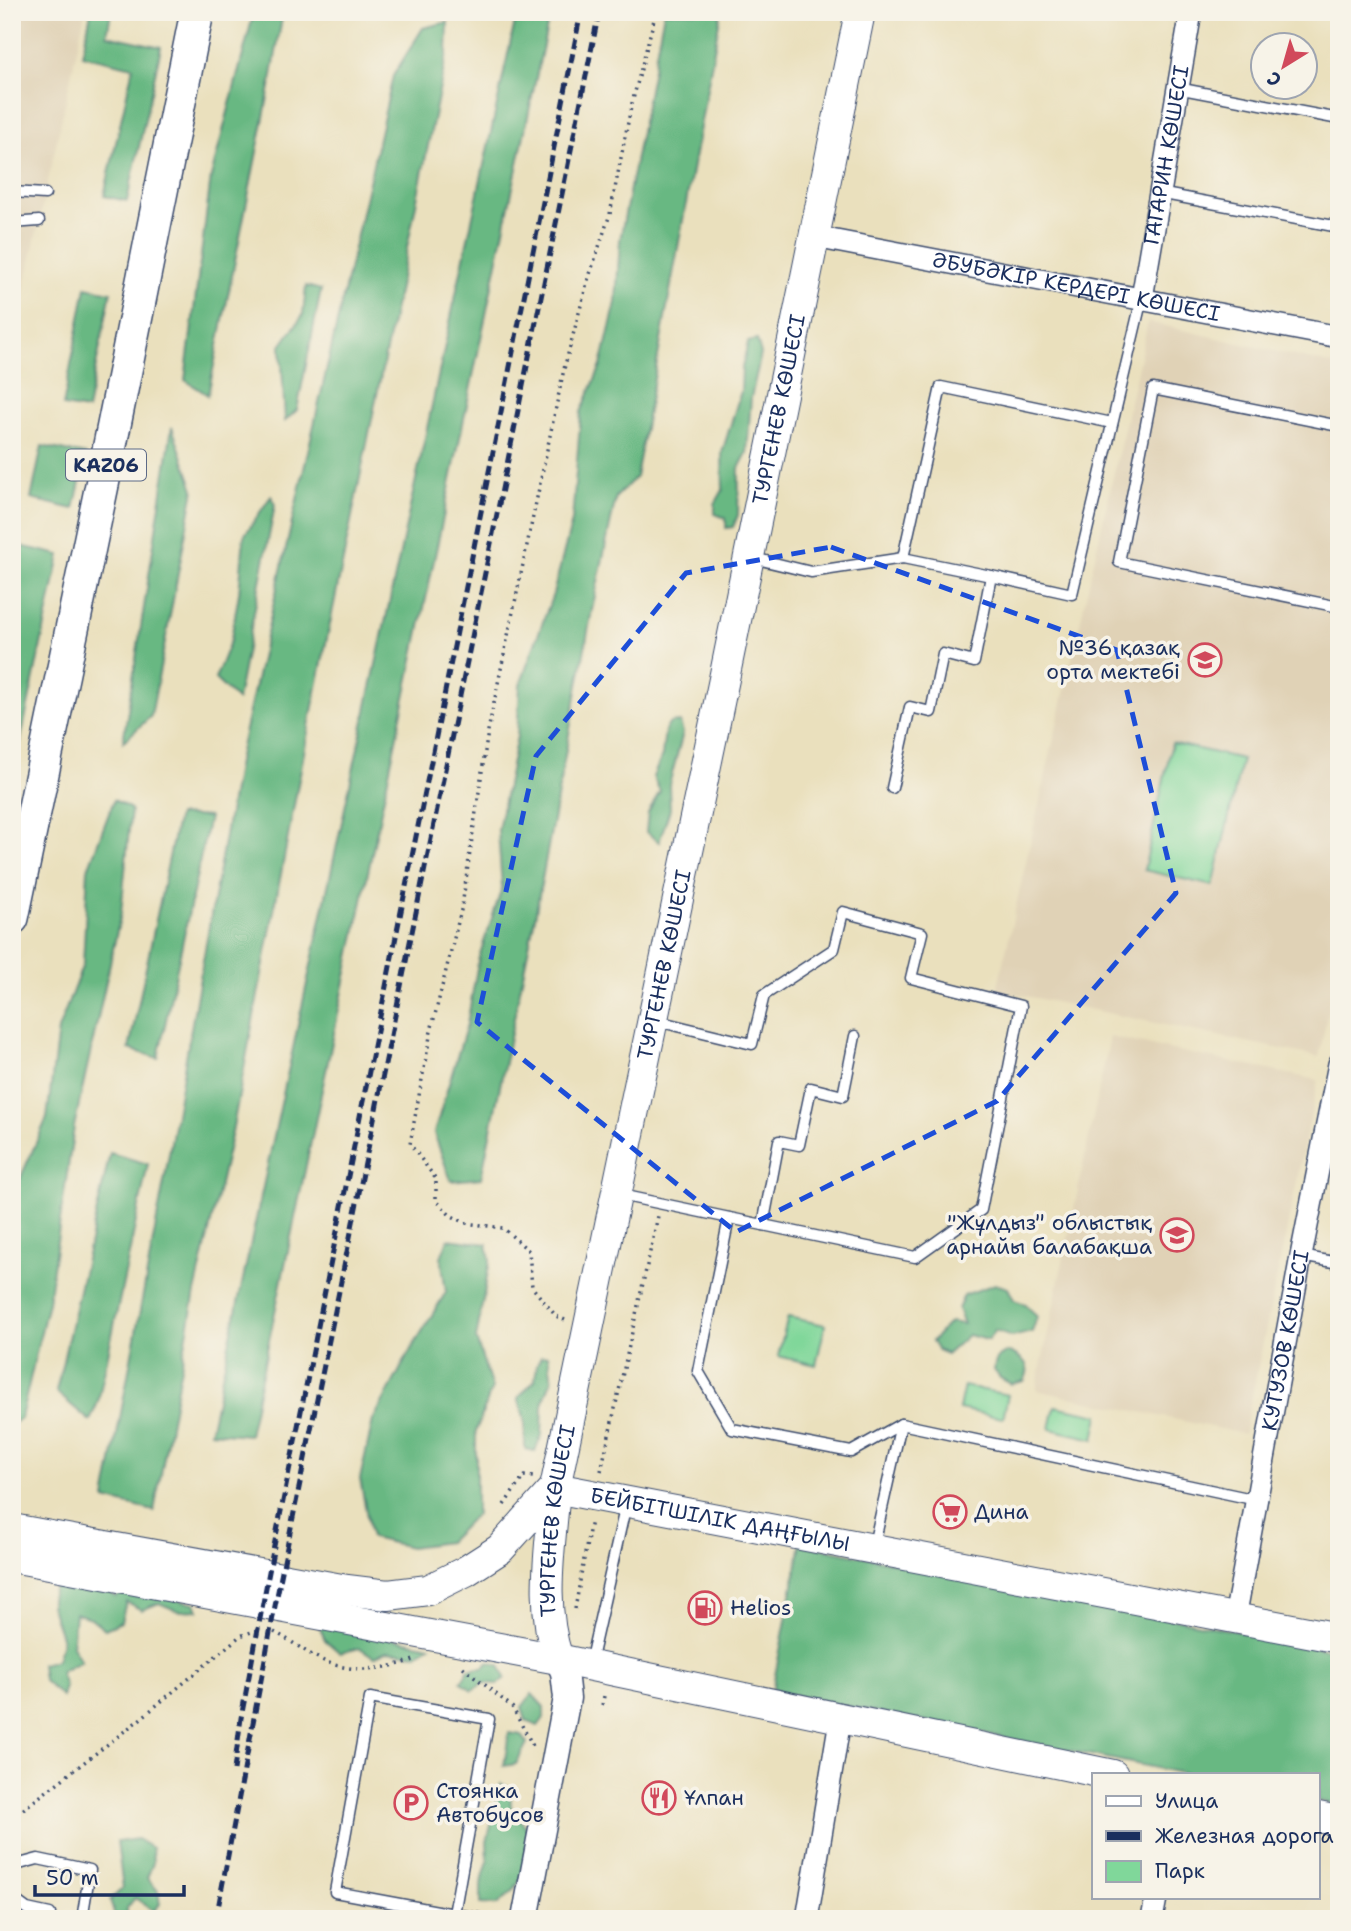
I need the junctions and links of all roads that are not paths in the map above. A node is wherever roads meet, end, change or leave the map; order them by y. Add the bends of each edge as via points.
1 (197, 12) edge
2 (860, 12) edge
3 (1191, 12) edge
4 (1177, 88) junction
5 (1339, 120) edge
6 (12, 192) edge
7 (1160, 193) junction
8 (45, 194) dead end
9 (39, 221) dead end
10 (12, 223) edge
11 (1339, 227) edge
12 (815, 237) junction
13 (1142, 298) junction
14 (1339, 337) edge
15 (1112, 423) junction
16 (1339, 426) edge
17 (749, 557) junction
18 (903, 558) junction
19 (991, 576) junction
20 (1339, 607) edge
21 (892, 789) dead end
22 (12, 918) edge
23 (653, 1020) junction
24 (855, 1036) dead end
25 (1339, 1064) edge
26 (617, 1194) junction
27 (729, 1218) junction
28 (763, 1225) junction
29 (1301, 1256) junction
30 (1339, 1263) edge
31 (901, 1424) junction
32 (556, 1484) junction
33 (1257, 1500) junction
34 (626, 1502) junction
35 (12, 1529) edge
36 (873, 1549) junction
37 (12, 1558) edge
38 (1236, 1618) junction
39 (1339, 1638) edge
40 (558, 1659) junction
41 (598, 1659) junction
42 (840, 1720) junction
43 (1103, 1773) edge
44 (1320, 1817) edge
45 (1339, 1821) edge
46 (12, 1866) edge
47 (12, 1898) edge
48 (1156, 1899) edge
49 (51, 1914) dead end
50 (454, 1914) junction
51 (77, 1918) edge
52 (483, 1919) edge
53 (525, 1919) edge
54 (807, 1919) edge
55 (1152, 1919) edge

1 - 22 highway, KАZ06
2 - 12 main road, ТУРГЕНЕВ КӨШЕСІ
3 - 4 street, ГАГАРИН КӨШЕСІ
4 - 5 lane
4 - 7 street, ГАГАРИН КӨШЕСІ
6 - 8 lane
7 - 11 lane
7 - 13 street, ГАГАРИН КӨШЕСІ
9 - 10 lane
12 - 13 street, ӘБУБӘКІР КЕРДЕРІ КӨШЕСІ
12 - 17 main road, ТУРГЕНЕВ КӨШЕСІ
13 - 14 street, ӘБУБӘКІР КЕРДЕРІ КӨШЕСІ
13 - 15 lane
15 - 18 lane via 941,387
15 - 19 lane via 1072,593
16 - 20 lane via 1153,389 1119,562
17 - 18 lane via 811,572
17 - 23 main road, ТУРГЕНЕВ КӨШЕСІ
18 - 19 lane
19 - 21 lane via 974,662 943,654 931,712 910,707
23 - 26 main road, ТУРГЕНЕВ КӨШЕСІ
23 - 28 lane via 752,1044 764,995 834,949 843,912 922,933 911,978 1021,1006 981,1210 915,1257
24 - 28 lane via 843,1096 811,1088 799,1145 779,1141
25 - 29 street, КУТУЗОВ КӨШЕСІ
26 - 27 lane
26 - 32 main road, ТУРГЕНЕВ КӨШЕСІ
27 - 28 lane
27 - 31 lane via 698,1371 732,1429 851,1452
29 - 30 lane
29 - 33 street, КУТУЗОВ КӨШЕСІ
31 - 33 lane
31 - 36 lane
32 - 34 main road, БЕЙБІТШІЛІК ДАҢҒЫЛЫ
32 - 35 main road via 500,1549 428,1590 388,1595
32 - 40 main road, ТУРГЕНЕВ КӨШЕСІ via 546,1606
33 - 38 street, КУТУЗОВ КӨШЕСІ
34 - 36 main road, БЕЙБІТШІЛІК ДАҢҒЫЛЫ
34 - 41 lane
36 - 38 main road, БЕЙБІТШІЛІК ДАҢҒЫЛЫ
37 - 40 main road
38 - 39 main road, БЕЙБІТШІЛІК ДАҢҒЫЛЫ
40 - 41 main road
40 - 53 street, ТУРГЕНЕВ КӨШЕСІ via 567,1698
41 - 42 main road
42 - 43 main road
42 - 54 street
44 - 45 main road
46 - 51 lane via 38,1859 90,1870
47 - 49 lane via 27,1909
48 - 55 street
50 - 50 lane via 335,1892 370,1698 489,1719
50 - 52 lane

